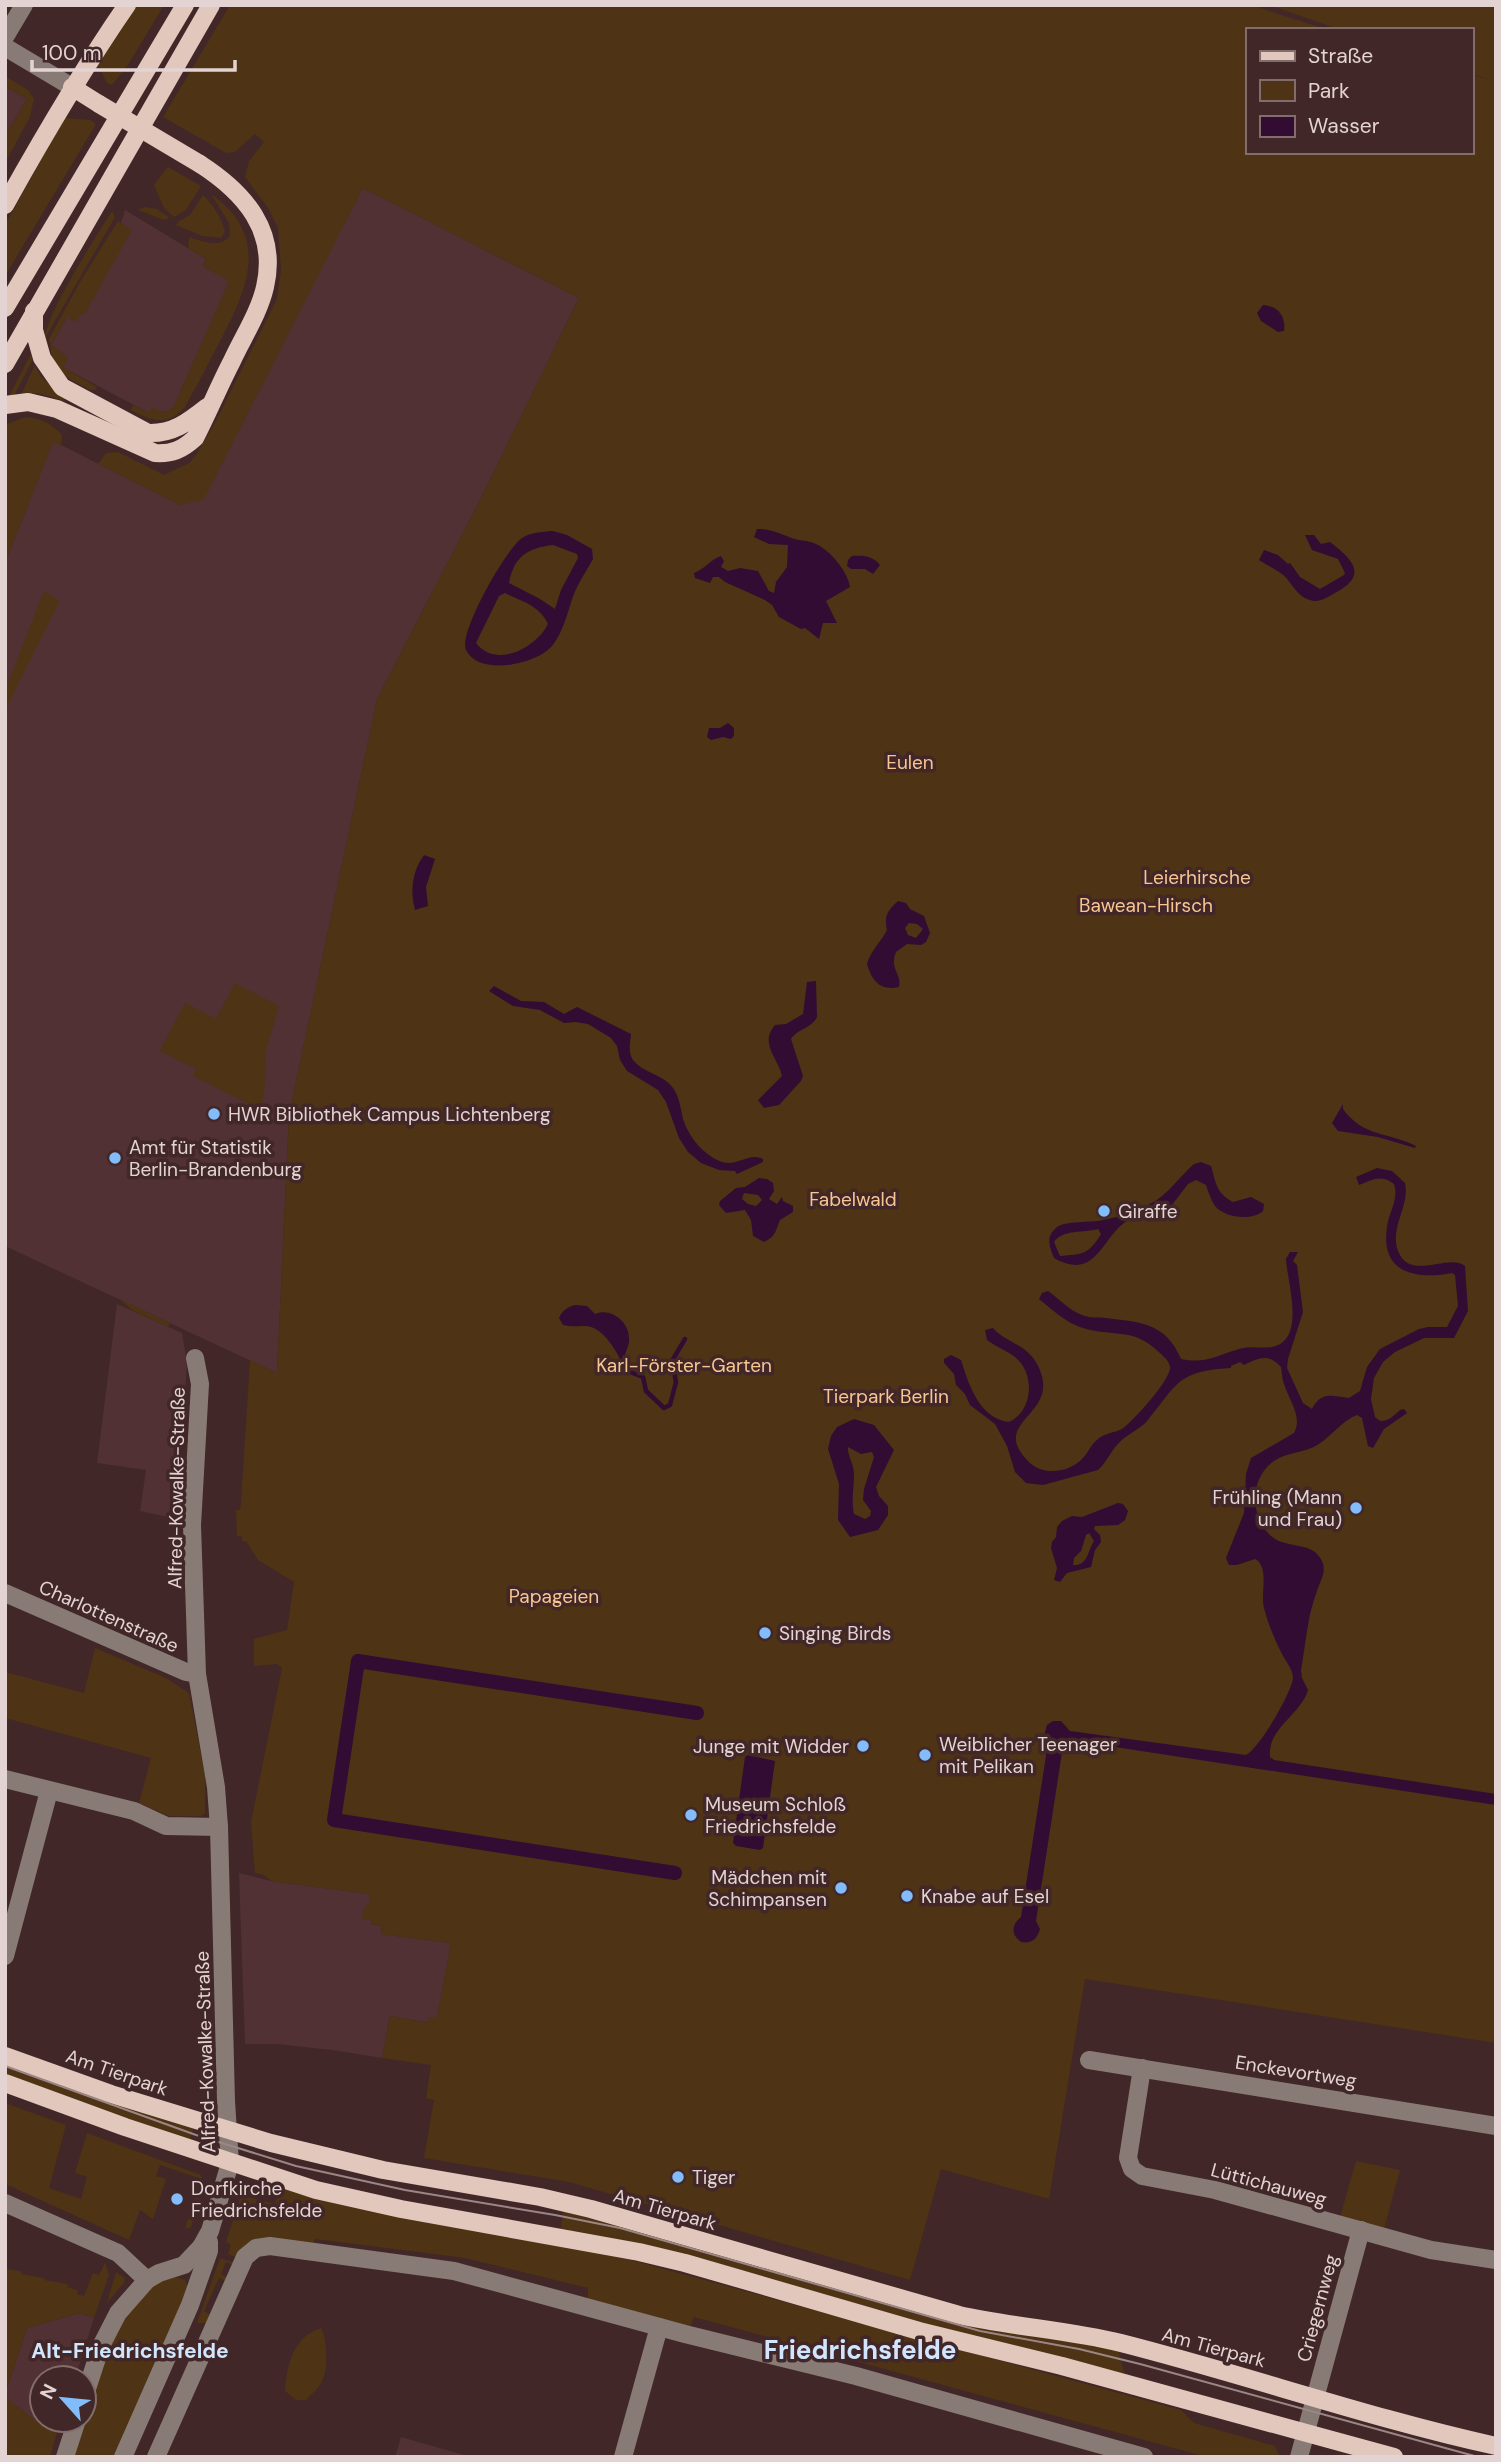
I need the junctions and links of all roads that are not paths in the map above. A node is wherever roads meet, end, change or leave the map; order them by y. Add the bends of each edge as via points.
1 (24, 5) edge
2 (127, 5) edge
3 (185, 5) edge
4 (211, 5) edge
5 (5, 37) edge
6 (5, 47) edge
7 (72, 87) junction
8 (5, 205) edge
9 (5, 308) edge
10 (34, 310) junction
11 (5, 364) edge
12 (210, 404) junction
13 (5, 405) edge
14 (195, 1358) dead end
15 (5, 1593) edge
16 (197, 1674) junction
17 (5, 1779) edge
18 (49, 1791) junction
19 (219, 1827) junction
20 (5, 1956) edge
21 (5, 2056) edge
22 (1089, 2060) dead end
23 (1142, 2068) junction
24 (5, 2083) edge
25 (1496, 2126) edge
26 (228, 2130) junction
27 (230, 2163) junction
28 (5, 2203) edge
29 (209, 2231) junction
30 (1361, 2231) junction
31 (1496, 2260) edge
32 (147, 2280) junction
33 (182, 2323) junction
34 (659, 2327) junction
35 (210, 2336) junction
36 (95, 2364) edge
37 (1315, 2397) junction
38 (1304, 2432) junction
39 (72, 2434) edge
40 (1496, 2446) edge
41 (65, 2457) edge
42 (123, 2457) edge
43 (156, 2457) edge
44 (623, 2457) edge
45 (1144, 2457) edge
46 (1298, 2457) edge
47 (1394, 2457) edge

1 - 5 street
2 - 7 main road
3 - 9 main road
4 - 10 main road
6 - 7 street
7 - 8 main road
7 - 12 main road, bridge via 214,173 245,199 254,214 267,244 268,271 260,305
10 - 11 main road
10 - 12 main road via 34,330 46,366 62,387 81,398 148,433 163,434 185,425
12 - 13 main road via 195,438 183,449 166,454 146,450 42,404
14 - 16 street, Alfred-Kowalke-Straße via 201,1384 192,1525
15 - 16 street, Charlottenstraße
16 - 19 street, Alfred-Kowalke-Straße
17 - 18 street
18 - 19 street via 134,1811 166,1826
18 - 20 street
19 - 26 street, Alfred-Kowalke-Straße
21 - 26 main road, Am Tierpark
22 - 23 street, Enckevortweg
23 - 25 street, Enckevortweg
23 - 30 street, Lüttichauweg via 1128,2158 1132,2169 1142,2176 1215,2190
24 - 27 main road
26 - 27 street, Alfred-Kowalke-Straße
26 - 37 main road, Am Tierpark via 331,2159 591,2209 959,2315 1105,2339
27 - 29 street, Alfred-Kowalke-Straße
27 - 38 main road via 316,2190 389,2206 674,2260 919,2331
28 - 32 street via 118,2253
29 - 32 street, Alfred-Kowalke-Straße via 192,2260
29 - 33 street, Alfred-Kowalke-Straße via 209,2251
30 - 31 street, Lüttichauweg via 1431,2250
30 - 37 street, Criegernweg
32 - 36 street, Alfred-Kowalke-Straße via 112,2322
33 - 35 street
33 - 42 street, Alfred-Kowalke-Straße
34 - 35 street via 454,2271 270,2246 256,2248 245,2257
34 - 44 street
34 - 45 street via 856,2376
35 - 43 street
37 - 38 street
37 - 40 main road, Am Tierpark
38 - 46 street
38 - 47 main road
39 - 41 street

